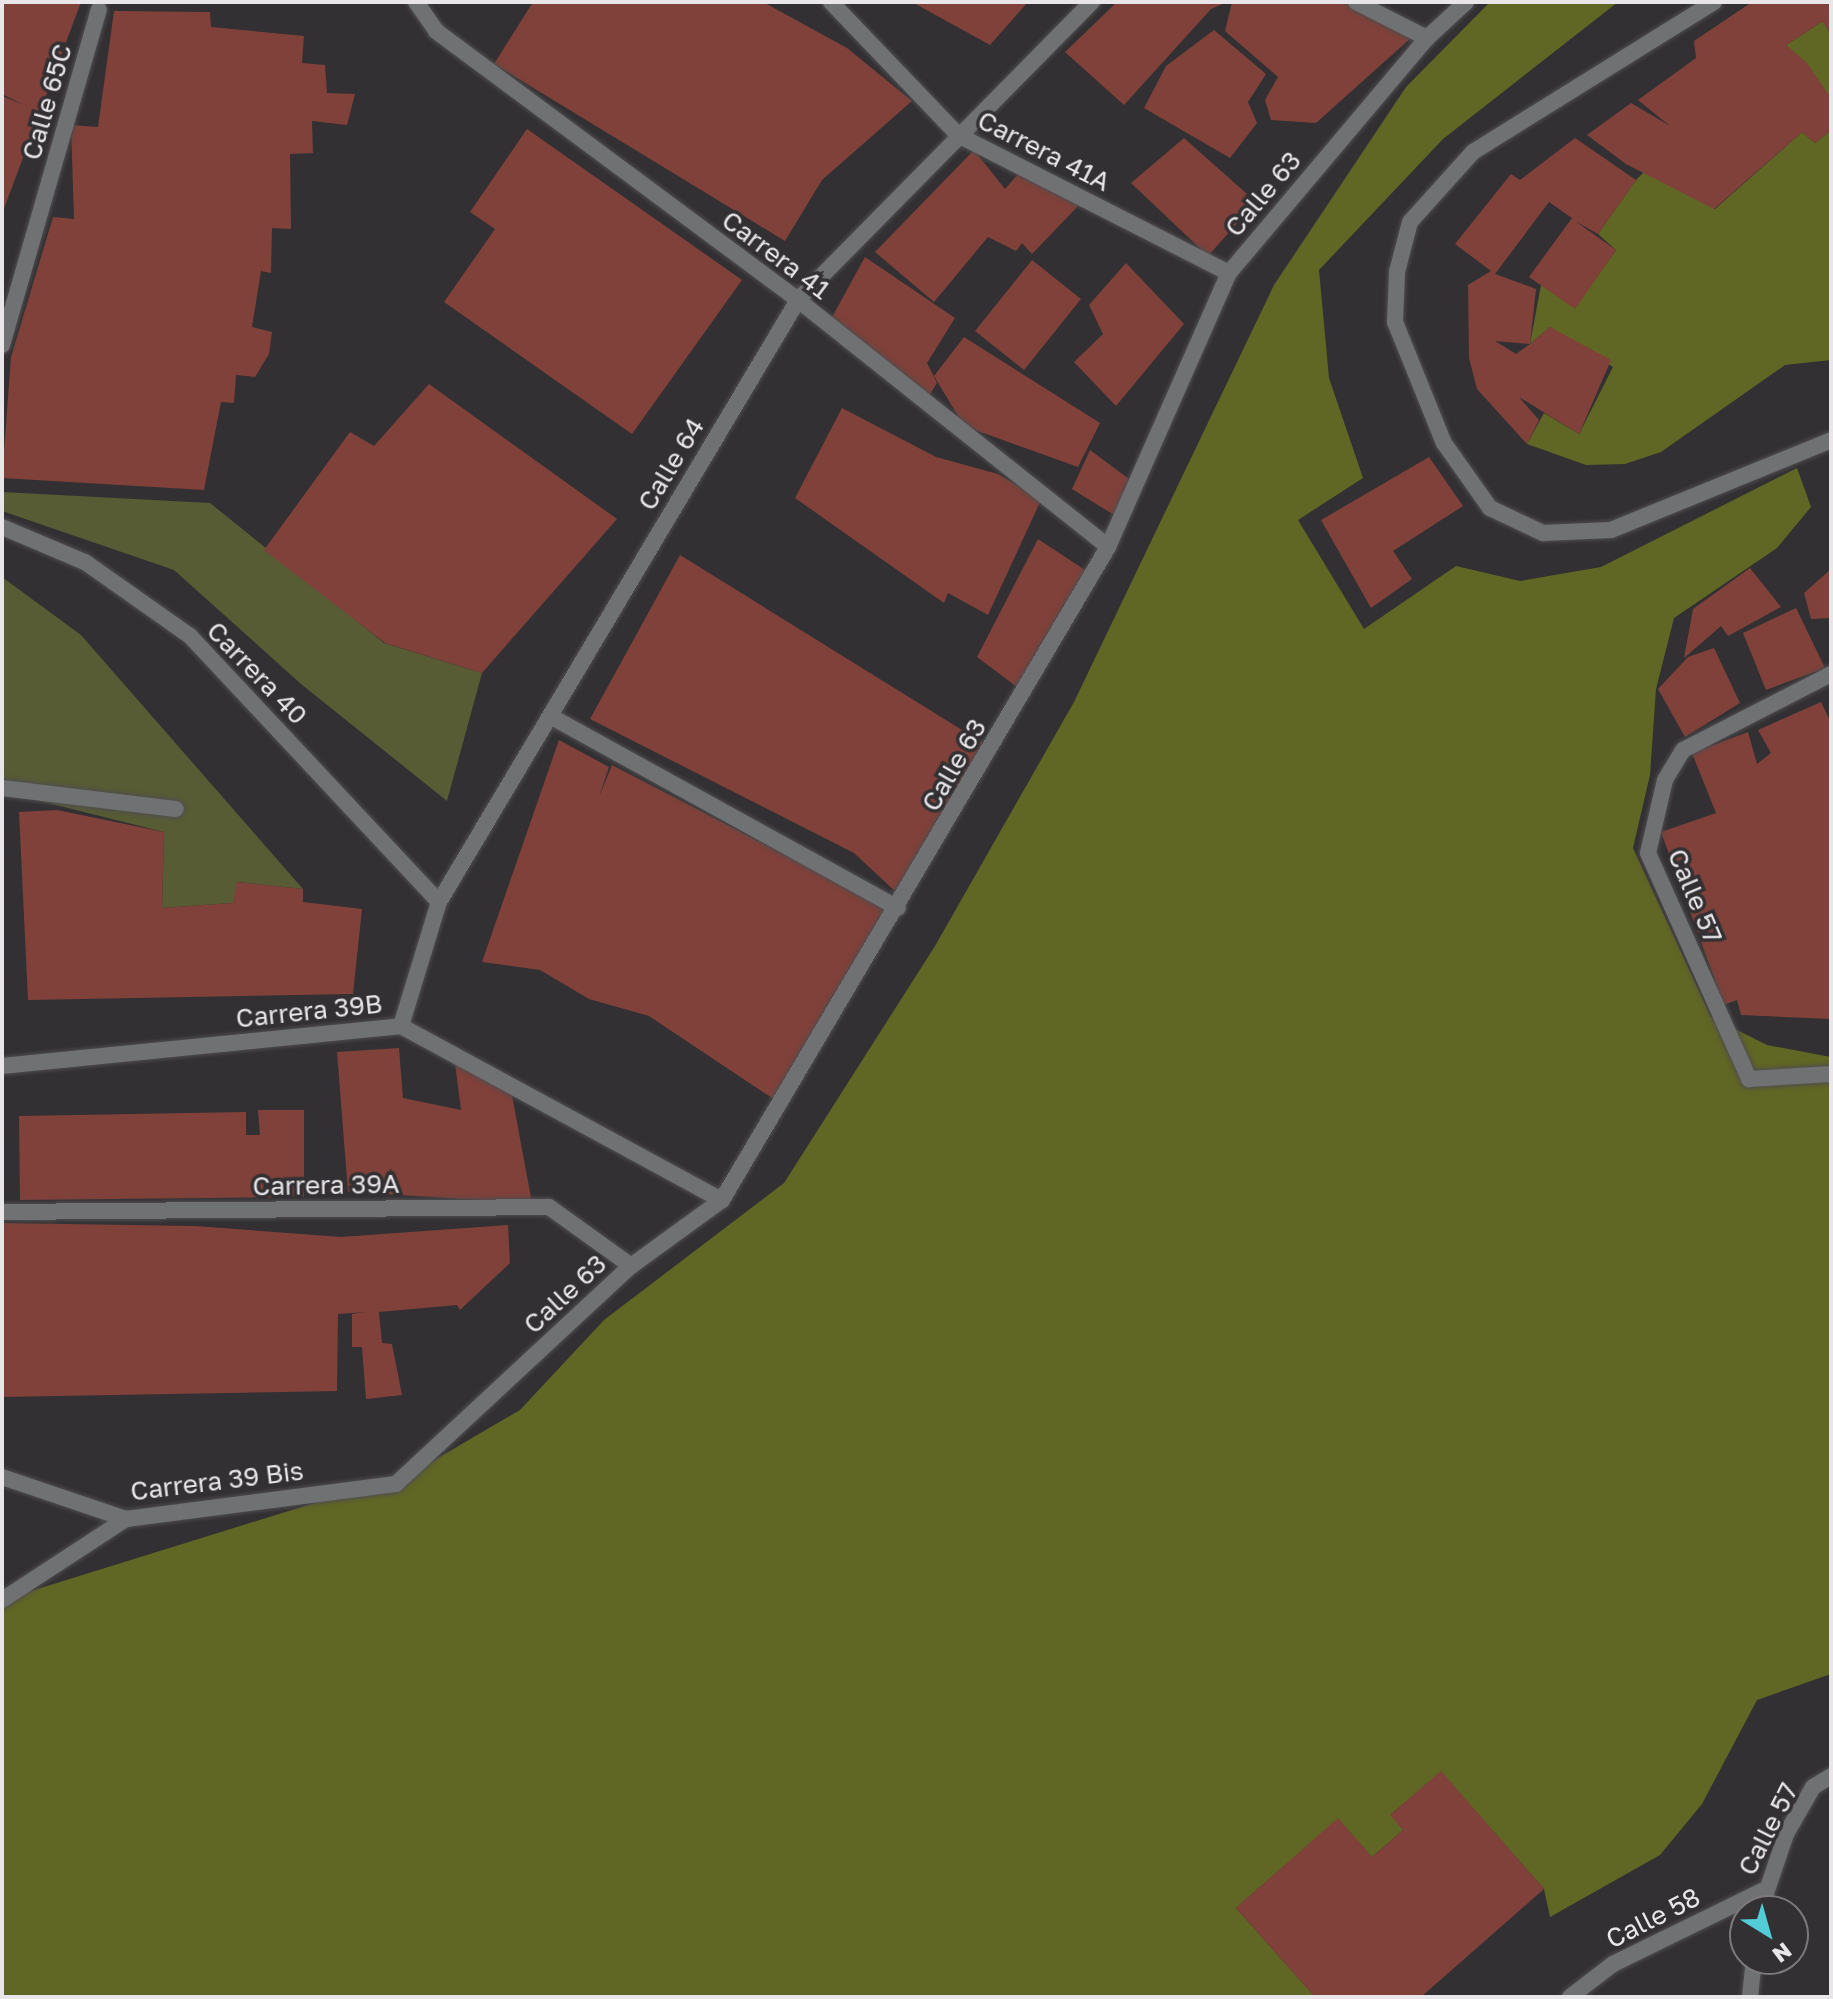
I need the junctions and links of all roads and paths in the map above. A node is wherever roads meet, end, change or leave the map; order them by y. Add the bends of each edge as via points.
1 (416, 2) edge
2 (831, 2) edge
3 (1092, 2) edge
4 (1356, 2) edge
5 (1466, 2) edge
6 (1714, 2) edge
7 (99, 10) dead end
8 (1427, 38) junction
9 (958, 135) junction
10 (1229, 273) junction
11 (798, 300) junction
12 (2, 345) edge
13 (1831, 440) edge
14 (2, 527) edge
15 (1108, 547) junction
16 (1831, 674) edge
17 (552, 717) junction
18 (2, 788) edge
19 (176, 809) dead end
20 (439, 902) junction
21 (898, 908) junction
22 (401, 1026) junction
23 (2, 1066) edge
24 (1831, 1074) edge
25 (722, 1200) junction
26 (2, 1212) edge
27 (631, 1266) junction
28 (2, 1477) edge
29 (396, 1484) joint
30 (126, 1519) junction
31 (2, 1600) edge
32 (1831, 1776) edge
33 (1762, 1891) junction
34 (1762, 1895) edge
35 (1752, 1975) edge
36 (1570, 1997) edge
37 (1750, 1997) edge

1 - 11 street, Carrera 41 via 436,31
2 - 9 street, Carrera 41A
3 - 9 street, Calle 64
4 - 8 street
5 - 8 street, Calle 63
6 - 13 street via 1473,152 1410,222 1397,272 1395,322 1444,443 1490,508 1543,533 1611,530
7 - 12 street, Calle 65C
8 - 10 street, Calle 63
9 - 10 street, Carrera 41A
9 - 11 street, Calle 64
10 - 15 street, Calle 63
11 - 15 street, Carrera 41
11 - 17 street, Calle 64
14 - 20 street, Carrera 40 via 85,562 190,636
15 - 21 street, Calle 63
16 - 24 street, Calle 57 via 1683,750 1665,780 1648,853 1749,1079
17 - 20 street, Calle 64
17 - 21 street
18 - 19 street
20 - 22 street, Calle 64
21 - 25 street, Calle 63
22 - 23 street, Carrera 39B
22 - 25 street, Carrera 39B
25 - 27 street, Calle 63
26 - 27 street, Carrera 39A via 549,1207
27 - 29 street, Calle 63
28 - 30 street, Carrera 39 Bis
29 - 30 street, Carrera 39 Bis
30 - 31 street
32 - 33 street, Calle 57 via 1813,1787
33 - 34 street, Calle 57
33 - 36 street, Calle 58 via 1613,1964
35 - 37 street

